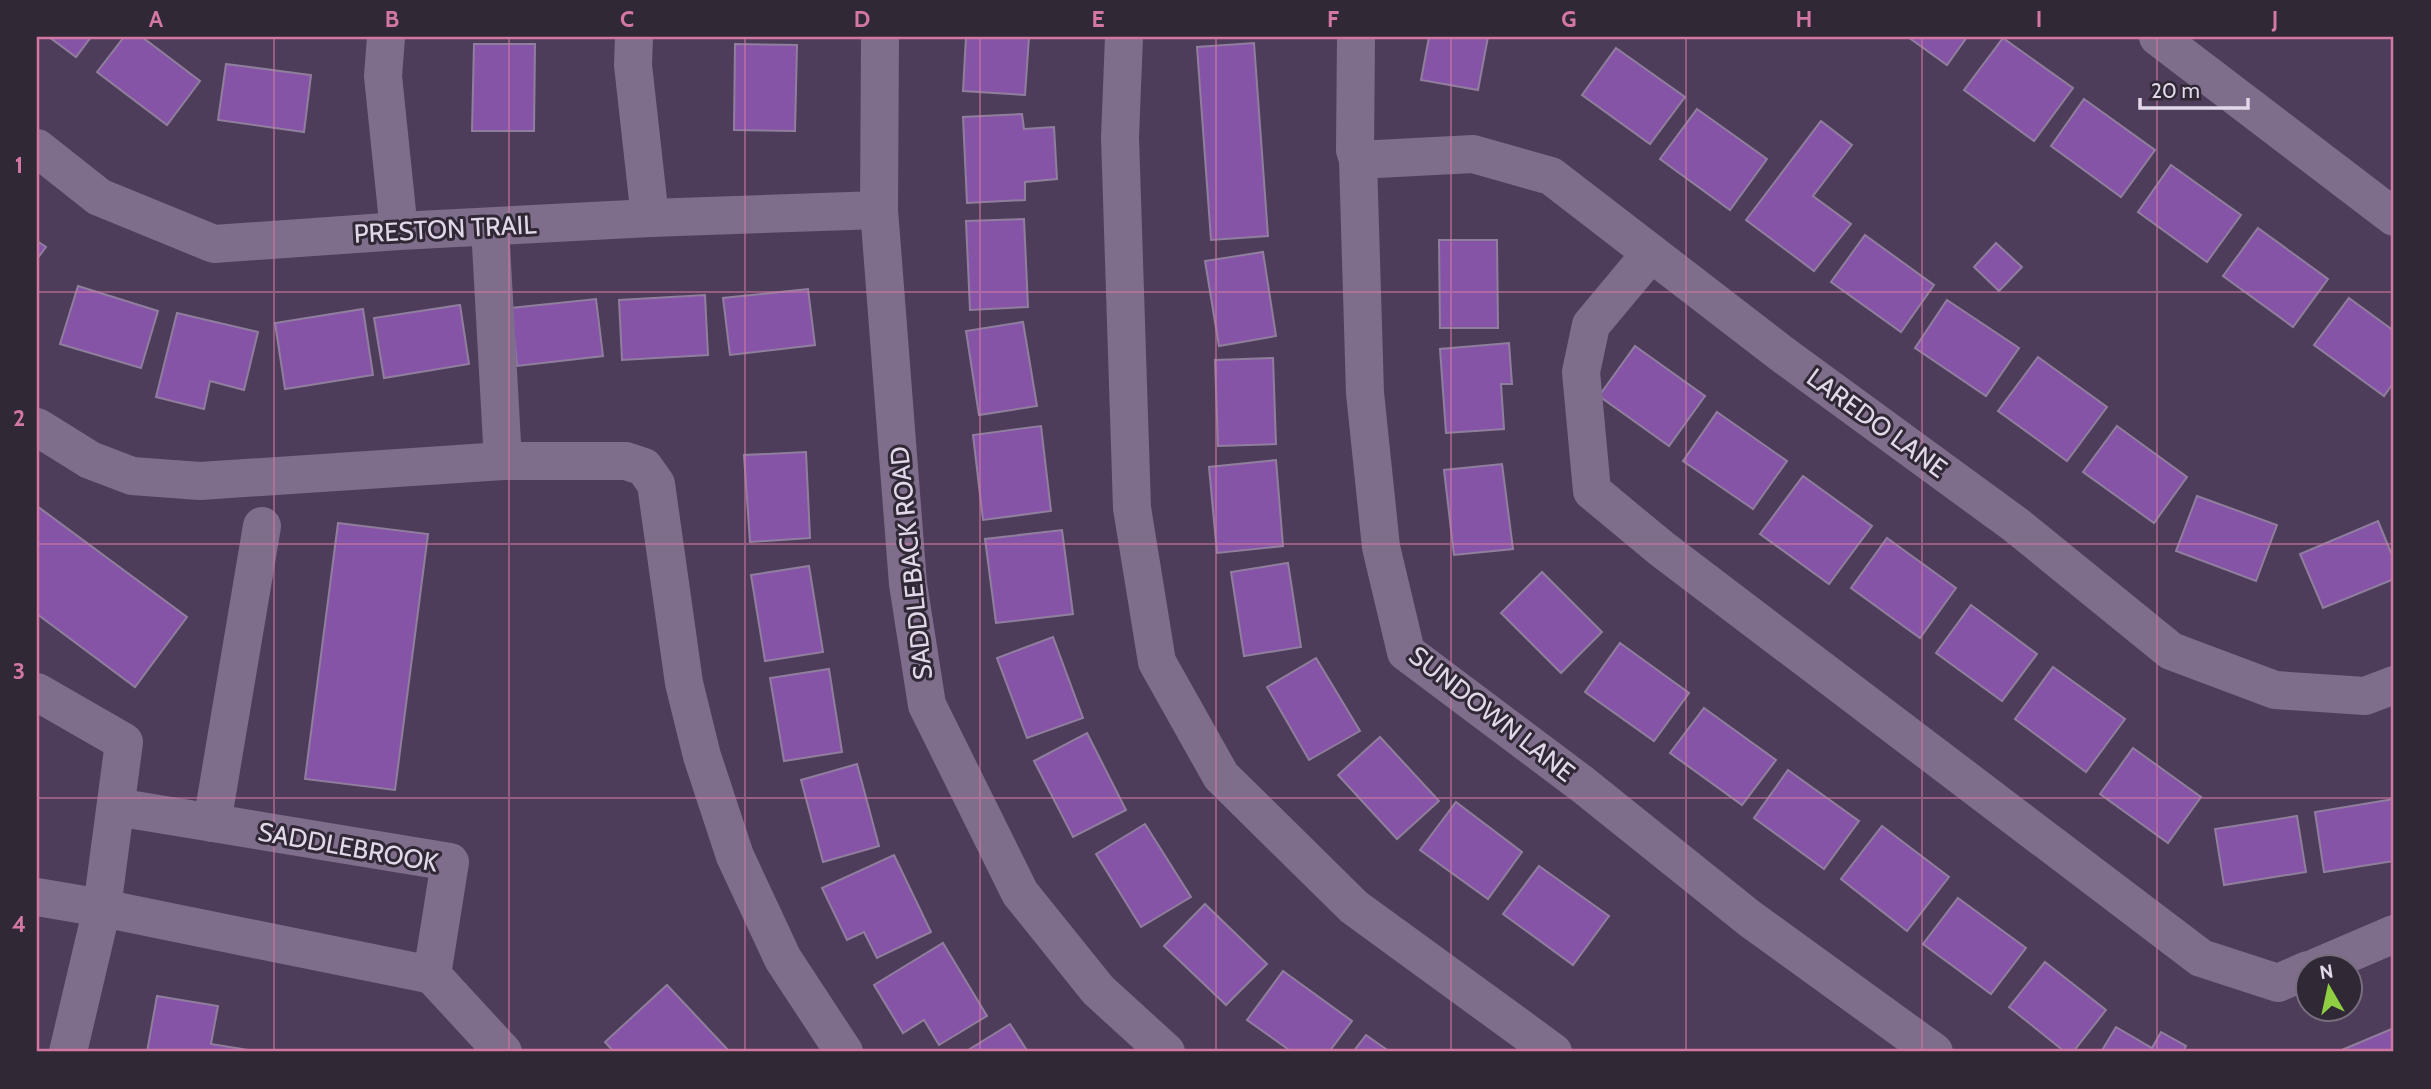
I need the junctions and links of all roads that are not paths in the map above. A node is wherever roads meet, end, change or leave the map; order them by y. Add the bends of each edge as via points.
1 (386, 37) edge
2 (634, 37) edge
3 (880, 37) edge
4 (1124, 37) edge
5 (1356, 37) edge
6 (2158, 37) edge
7 (37, 148) edge
8 (1358, 160) junction
9 (879, 210) junction
10 (2394, 217) edge
11 (650, 218) junction
12 (490, 227) junction
13 (399, 231) junction
14 (1651, 253) junction
15 (37, 427) edge
16 (503, 461) junction
17 (262, 526) dead end
18 (2394, 685) edge
19 (37, 692) edge
20 (116, 807) junction
21 (212, 823) junction
22 (37, 897) edge
23 (102, 908) junction
24 (2394, 934) edge
25 (2350, 953) edge
26 (432, 975) junction
27 (2294, 976) edge
28 (68, 1052) edge
29 (503, 1052) edge
30 (844, 1052) edge
31 (1166, 1052) edge
32 (1553, 1052) edge
33 (1934, 1052) edge

1 - 13 street via 383,76
2 - 11 street
3 - 9 street, SADDLEBACK ROAD
4 - 32 street via 1120,137 1132,508 1157,662 1221,776 1344,898
5 - 8 street, SUNDOWN LANE
6 - 10 street
7 - 13 street, PRESTON TRAIL via 99,197 214,244
8 - 14 street, LAREDO LANE via 1473,154 1551,176
8 - 33 street, SUNDOWN LANE via 1366,406 1381,547 1406,652 1582,784 1749,918
9 - 11 street, PRESTON TRAIL
9 - 31 street, SADDLEBACK ROAD via 908,584 927,705 1020,893 1098,990
11 - 12 street, PRESTON TRAIL
12 - 13 street, PRESTON TRAIL
12 - 16 street
14 - 18 street, LAREDO LANE via 2016,524 2171,651 2275,690 2365,696
14 - 27 street via 1591,325 1581,372 1592,491 2201,958 2278,983
15 - 16 street via 90,460 132,475 187,480
16 - 30 street via 626,461 644,467 656,484 684,683 731,844 783,959
17 - 21 street
19 - 20 street via 124,742
20 - 21 street, SADDLEBROOK
20 - 23 street
21 - 26 street, SADDLEBROOK via 450,862
22 - 23 street
23 - 26 street
23 - 28 street
24 - 25 street
26 - 29 street

